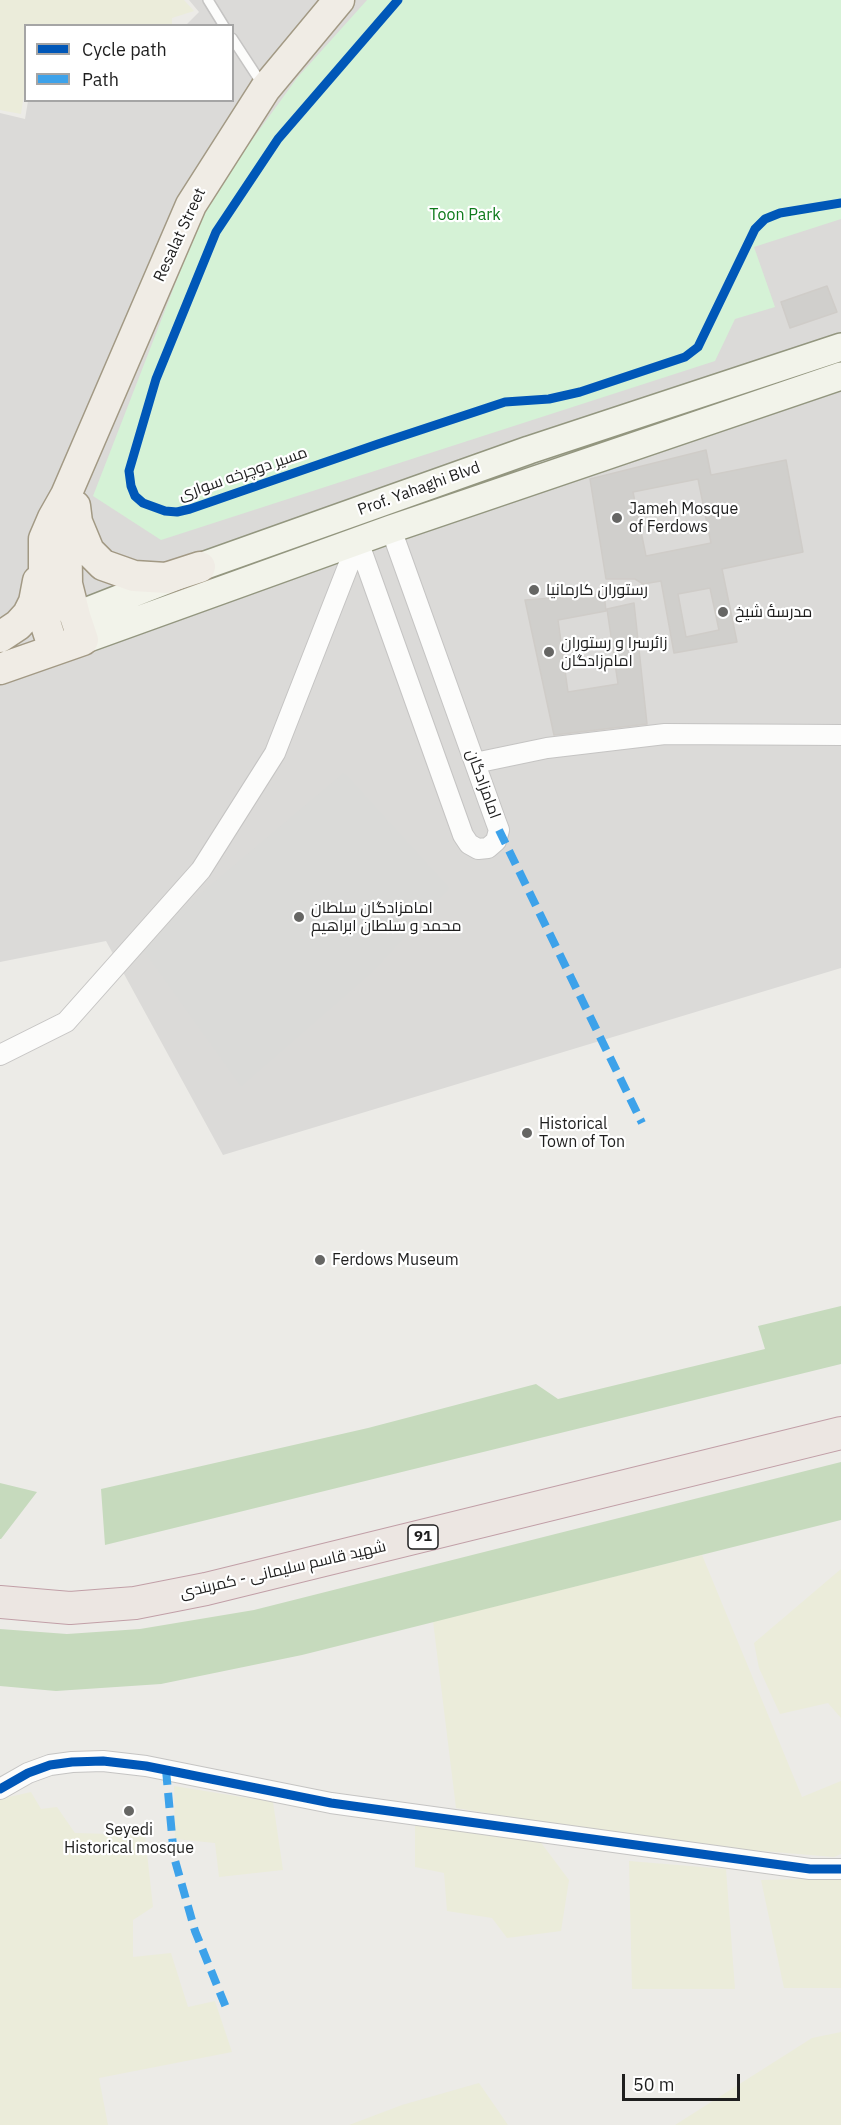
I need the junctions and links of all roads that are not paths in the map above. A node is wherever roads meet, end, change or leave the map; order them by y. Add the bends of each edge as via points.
1 (208, 0) edge
2 (339, 0) edge
3 (223, 24) edge
4 (234, 41) edge
5 (265, 89) junction
6 (841, 347) edge
7 (841, 376) edge
8 (70, 487) junction
9 (391, 529) junction
10 (44, 539) junction
11 (358, 541) junction
12 (206, 580) junction
13 (62, 623) junction
14 (0, 639) edge
15 (0, 669) edge
16 (841, 735) edge
17 (475, 763) junction
18 (0, 1055) edge
19 (841, 1433) edge
20 (0, 1602) edge
21 (0, 1789) edge
22 (841, 1869) edge

1 - 3 lane
2 - 5 main road, Resalat Street
4 - 5 lane
5 - 8 main road, Resalat Street via 191,205
6 - 12 main road, Prof. Yahaghi Blvd via 529,450
7 - 9 main road, Prof. Yahaghi Blvd
8 - 10 main road, Resalat Street
8 - 12 main road via 88,550 103,565 134,576
8 - 13 main road, Resalat Street
9 - 11 main road, Prof. Yahaghi Blvd
9 - 17 street, امامزادگان
10 - 13 main road, Resalat Street
10 - 14 main road via 34,602 18,625
11 - 12 main road, Prof. Yahaghi Blvd
11 - 17 street, امامزادگان via 463,835 469,844 488,849 499,830
11 - 18 street via 275,753 201,870 66,1022
12 - 13 main road, Prof. Yahaghi Blvd
13 - 14 main road, Prof. Yahaghi Blvd
13 - 15 main road, Prof. Yahaghi Blvd
16 - 17 street via 665,734 547,748
19 - 20 highway, شهید قاسم سلیمانی - کمربندی / 91 via 206,1589 135,1603 70,1608
21 - 22 street via 50,1765 104,1761 331,1803 810,1869

